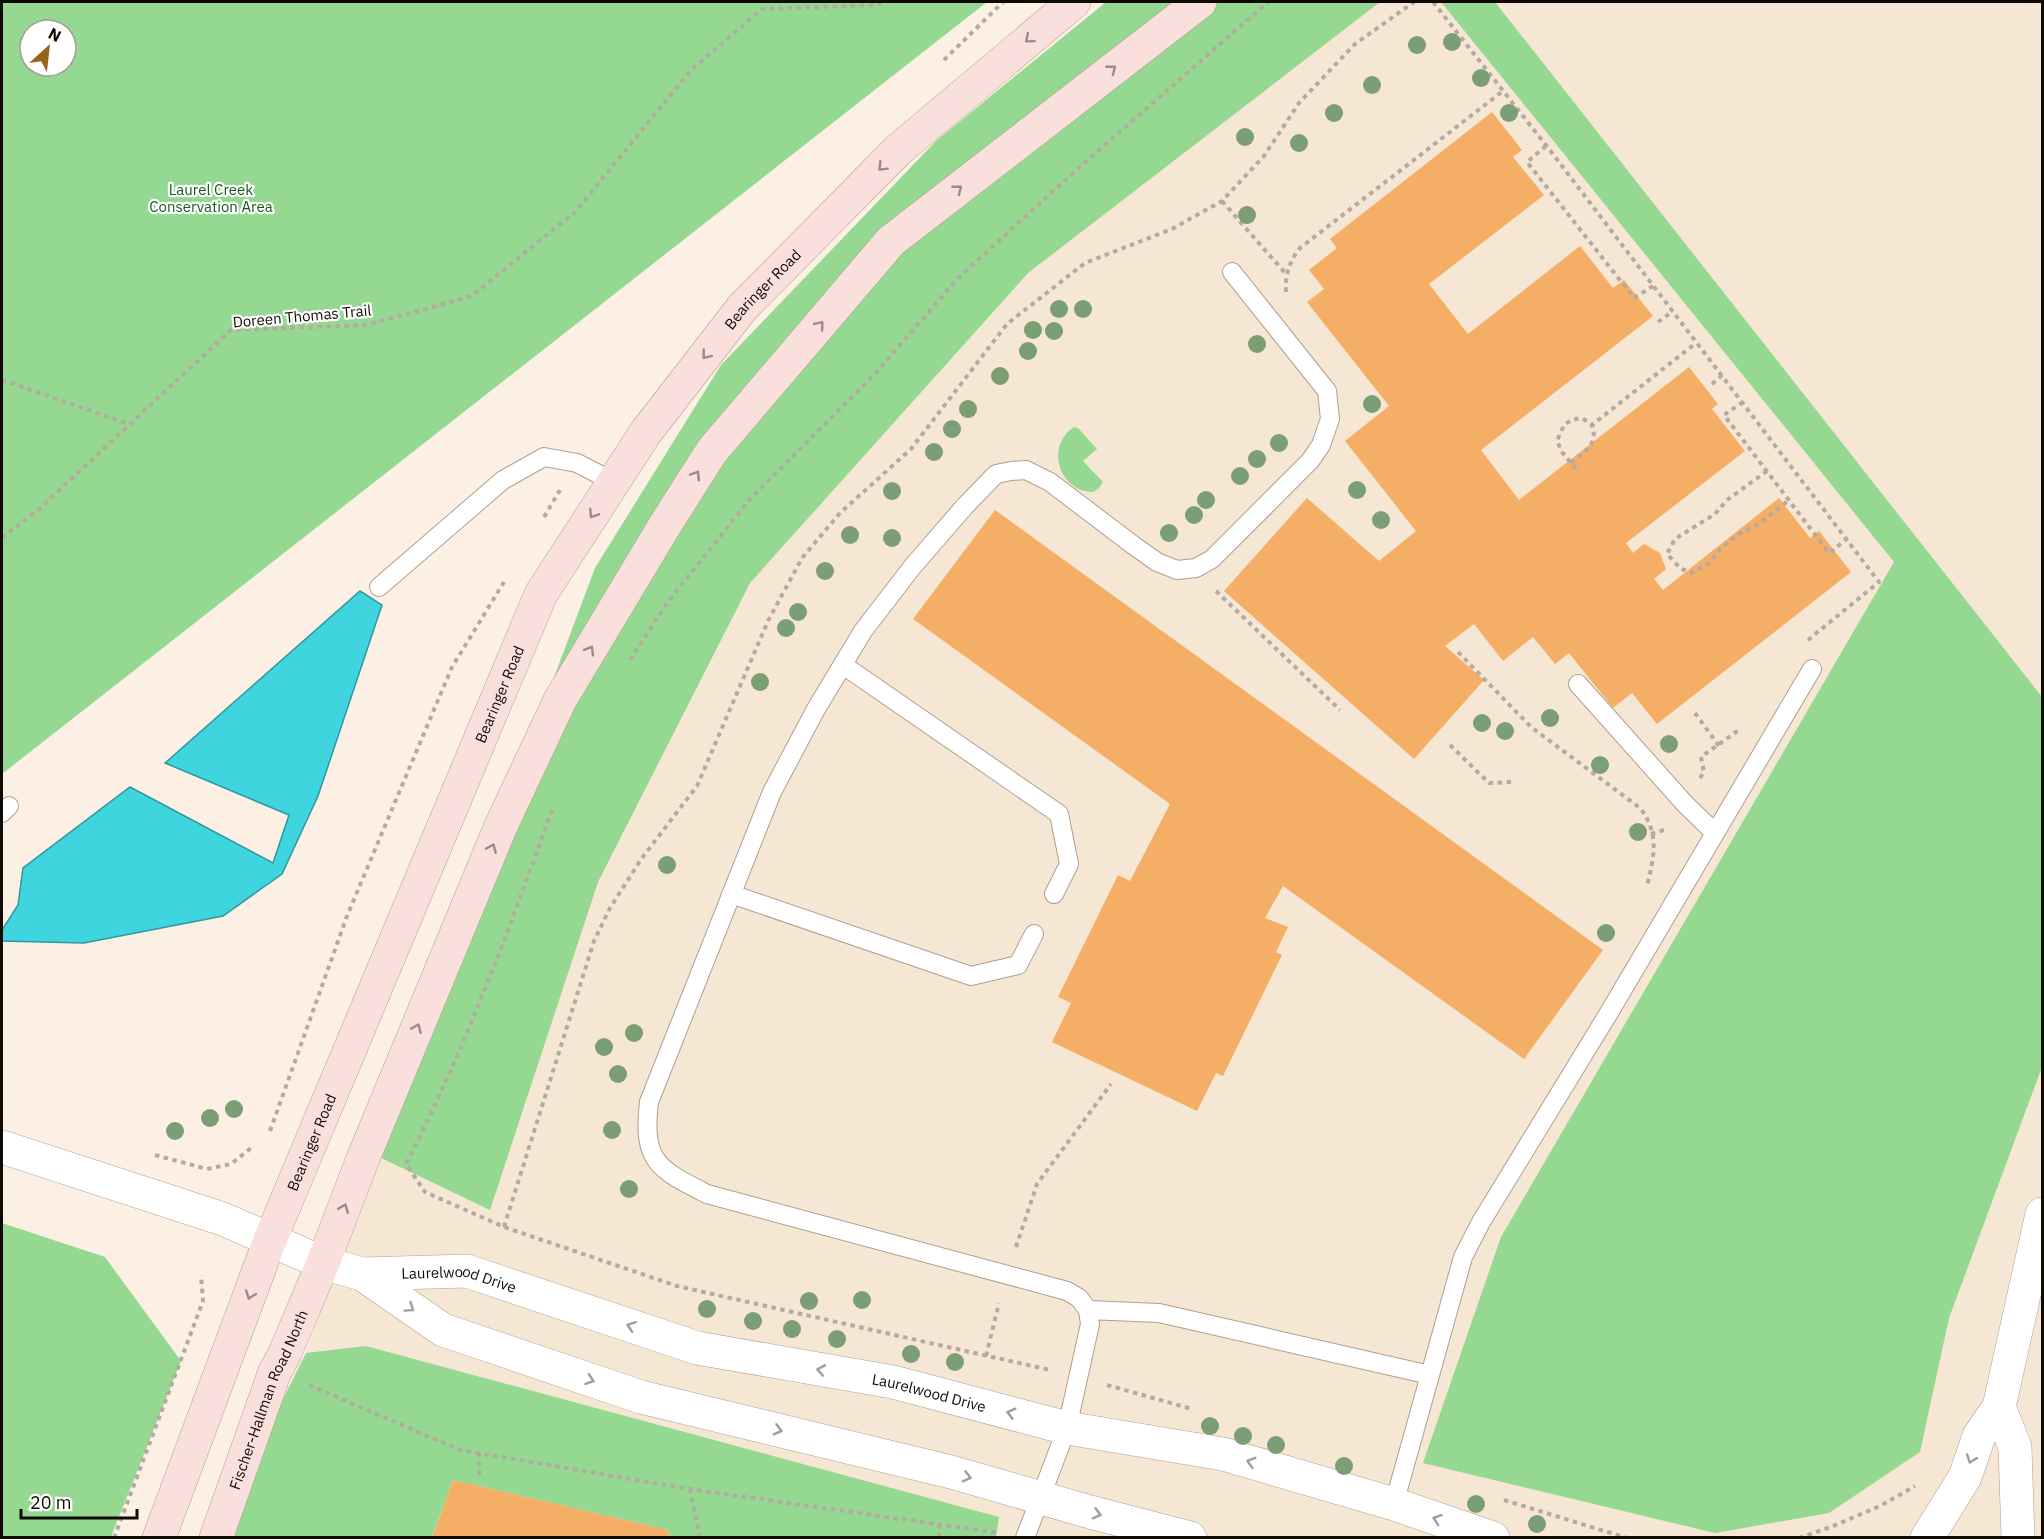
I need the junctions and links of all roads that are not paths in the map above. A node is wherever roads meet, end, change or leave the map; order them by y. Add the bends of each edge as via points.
1 (1074, 2) edge
2 (1200, 2) edge
3 (1232, 272) dead end
4 (614, 482) junction
5 (379, 587) dead end
6 (843, 665) junction
7 (1812, 669) dead end
8 (1578, 684) dead end
9 (1715, 833) junction
10 (731, 894) junction
11 (1054, 894) dead end
12 (1034, 934) dead end
13 (2, 1147) edge
14 (2043, 1214) edge
15 (270, 1240) junction
16 (322, 1263) junction
17 (362, 1274) junction
18 (1088, 1310) junction
19 (1430, 1376) junction
20 (1999, 1407) junction
21 (1067, 1428) junction
22 (1041, 1497) junction
23 (1394, 1504) junction
24 (1025, 1537) edge
25 (159, 1538) edge
26 (216, 1538) edge
27 (1190, 1538) edge
28 (1492, 1538) edge
29 (1927, 1538) edge
30 (2018, 1538) edge

1 -> 4 main road, Bearinger Road via 898,150 742,308 646,432
16 -> 2 main road via 500,828 560,700 712,451 891,241
3 - 6 lane via 1327,391 1330,419 1321,445 1302,469 1212,559 1196,568 1177,570 1157,562 1050,482 1026,470 996,474 913,566 863,631
4 - 5 lane via 577,463 544,457 503,480
4 -> 15 main road, Bearinger Road via 541,594
6 - 10 lane via 772,792
6 - 11 lane via 1059,814 1069,864
7 - 9 lane
8 - 9 lane
9 - 19 lane via 1481,1222 1463,1257
10 - 12 lane via 971,976 1018,965
10 - 18 lane via 649,1102 647,1141 661,1167 707,1194 1067,1291
13 - 15 street, Laurelwood Drive via 223,1220
14 - 20 street
15 - 16 street, Laurelwood Drive
15 -> 25 main road, Bearinger Road
16 - 17 street, Laurelwood Drive
16 - 26 main road, Fischer-Hallman Road North via 274,1374
21 -> 17 street, Laurelwood Drive via 893,1382 697,1348 467,1271
17 -> 22 street, Laurelwood Drive via 443,1330 641,1397
18 - 19 lane via 1159,1313
18 - 21 lane via 1090,1324
19 - 23 lane
20 -> 29 street via 1979,1436 1965,1477
20 - 30 street via 2015,1447
21 - 22 lane
23 -> 21 street, Laurelwood Drive via 1223,1454
22 - 24 lane
22 -> 27 street, Laurelwood Drive
28 -> 23 street, Laurelwood Drive

